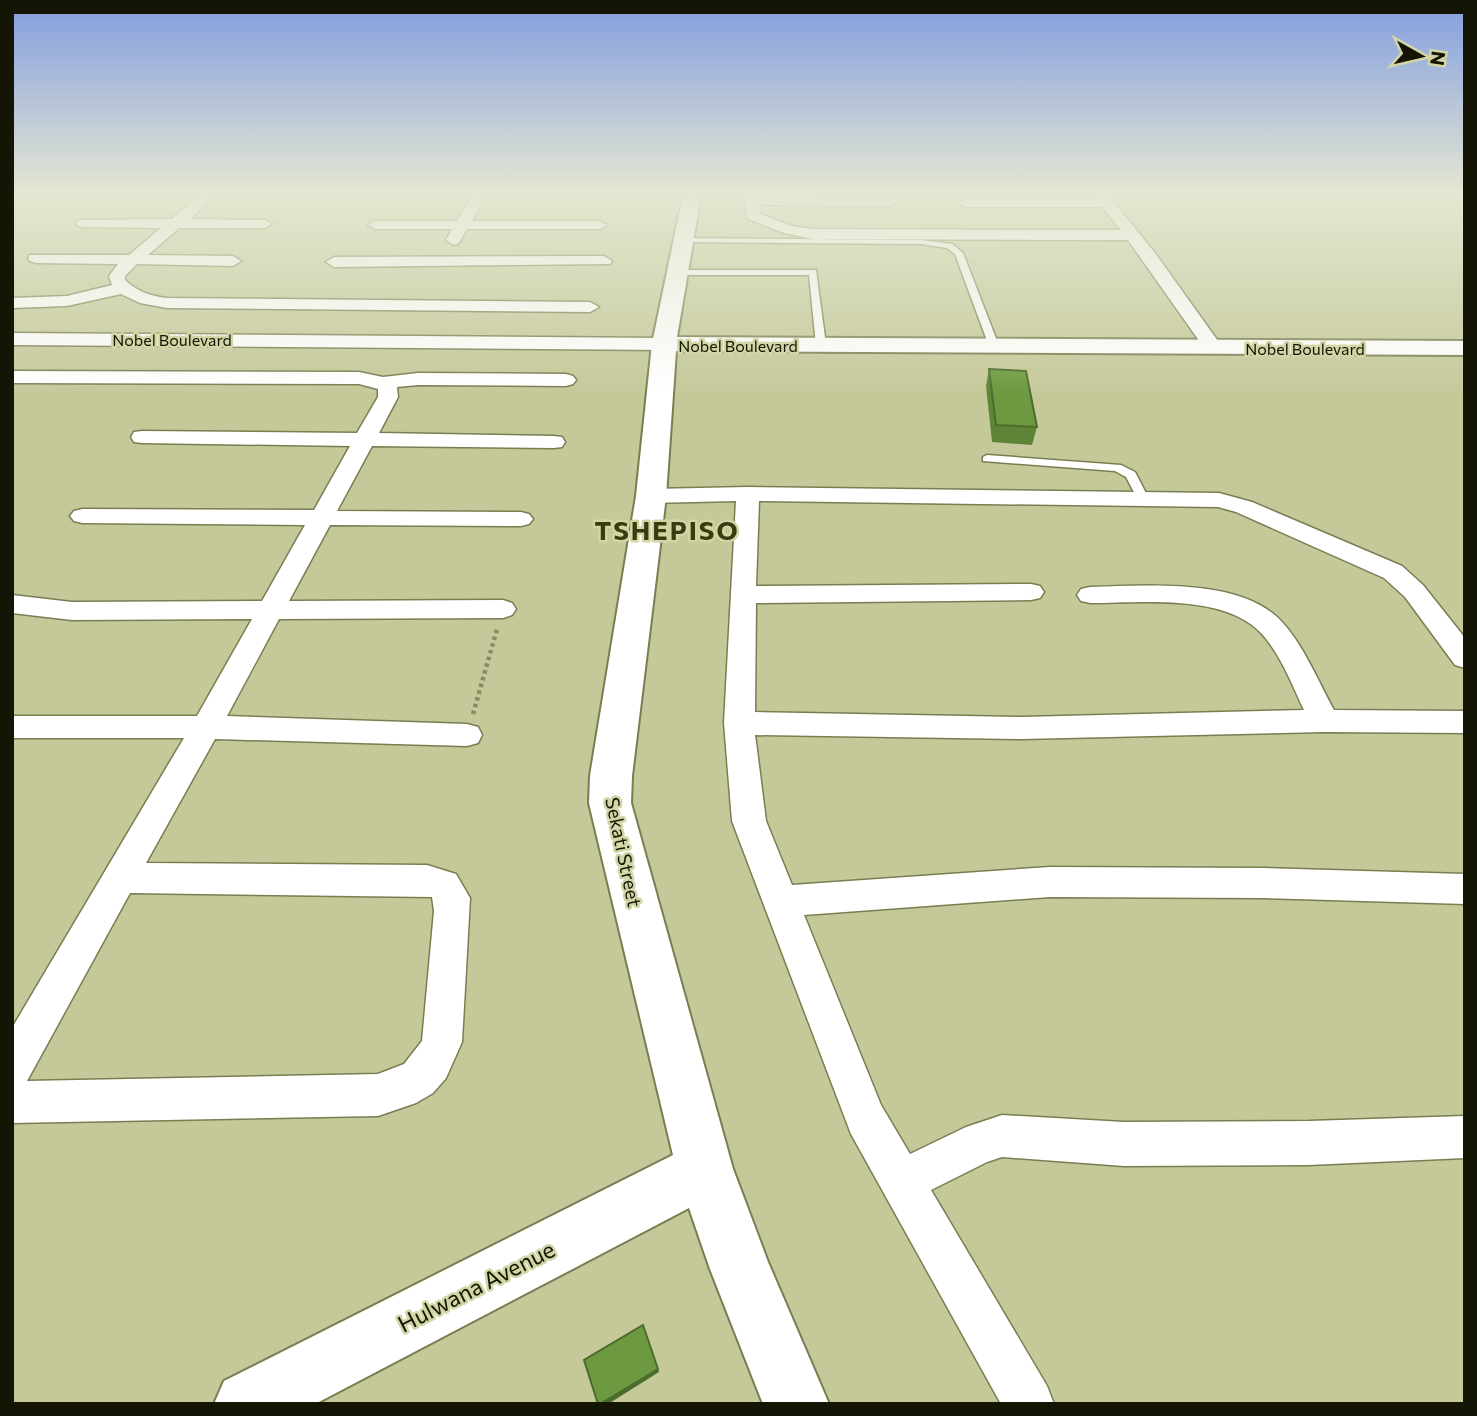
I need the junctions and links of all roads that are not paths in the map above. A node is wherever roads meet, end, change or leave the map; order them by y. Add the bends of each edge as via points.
1 (131, 261) edge
2 (591, 261) edge
3 (678, 261) edge
4 (696, 261) edge
5 (962, 261) edge
6 (1150, 261) edge
7 (334, 262) dead end
8 (442, 262) junction
9 (123, 288) junction
10 (12, 303) edge
11 (590, 307) dead end
12 (405, 323) junction
13 (12, 339) edge
14 (664, 344) junction
15 (821, 345) junction
16 (994, 346) junction
17 (1214, 348) junction
18 (1465, 348) edge
19 (12, 377) edge
20 (566, 380) dead end
21 (383, 383) junction
22 (142, 437) dead end
23 (364, 440) junction
24 (554, 442) dead end
25 (987, 459) dead end
26 (748, 494) junction
27 (651, 496) junction
28 (1142, 497) junction
29 (82, 516) dead end
30 (321, 516) junction
31 (521, 519) dead end
32 (1031, 592) dead end
33 (744, 595) junction
34 (1090, 595) dead end
35 (12, 604) edge
36 (273, 608) junction
37 (503, 609) road end
38 (1465, 658) edge
39 (1325, 721) junction
40 (1465, 722) edge
41 (739, 723) junction
42 (12, 727) edge
43 (206, 727) junction
44 (467, 736) road end
45 (118, 878) junction
46 (1465, 890) edge
47 (781, 901) junction
48 (12, 1067) edge
49 (12, 1102) edge
50 (1465, 1137) edge
51 (705, 1169) junction
52 (900, 1182) junction
53 (247, 1404) edge
54 (796, 1404) edge
55 (1029, 1404) edge

1 - 9 street via 117,276
2 - 8 street
3 - 14 street, Sekati Street
4 - 15 lane via 744,276 813,272
5 - 16 lane
6 - 17 street
7 - 8 street
8 - 12 street
9 - 10 street via 67,301
9 - 12 street via 157,303
11 - 12 street
12 - 13 street, Nobel Boulevard
12 - 14 street, Nobel Boulevard
14 - 15 street, Nobel Boulevard
14 - 27 street, Sekati Street
15 - 16 street, Nobel Boulevard
16 - 17 street, Nobel Boulevard
17 - 18 street, Nobel Boulevard
19 - 21 street via 359,378
20 - 21 street
21 - 23 street via 388,397
22 - 23 street
23 - 24 street
23 - 30 street
25 - 28 lane via 1117,468 1130,475
26 - 27 street
26 - 28 street
26 - 33 street
27 - 51 street, Sekati Street via 610,803
28 - 38 street via 1230,503 1379,565 1414,591
29 - 30 street
30 - 31 street
30 - 36 street
32 - 33 street
33 - 41 street
34 - 39 street via 1210,600 1243,607 1259,616 1278,637
35 - 36 street via 72,611
36 - 37 street
36 - 43 street
39 - 40 street
39 - 41 street via 1035,728
41 - 47 street via 749,821
42 - 43 street
43 - 44 street
43 - 45 street
45 - 48 street
45 - 49 street via 427,880 444,885 452,898 452,911 442,1042 437,1056 417,1082 378,1096
46 - 47 street via 1050,882
47 - 52 street via 856,1096
50 - 52 street via 1124,1144 1002,1136
51 - 53 street, Hulwana Avenue
51 - 54 street, Sekati Street
52 - 55 street

